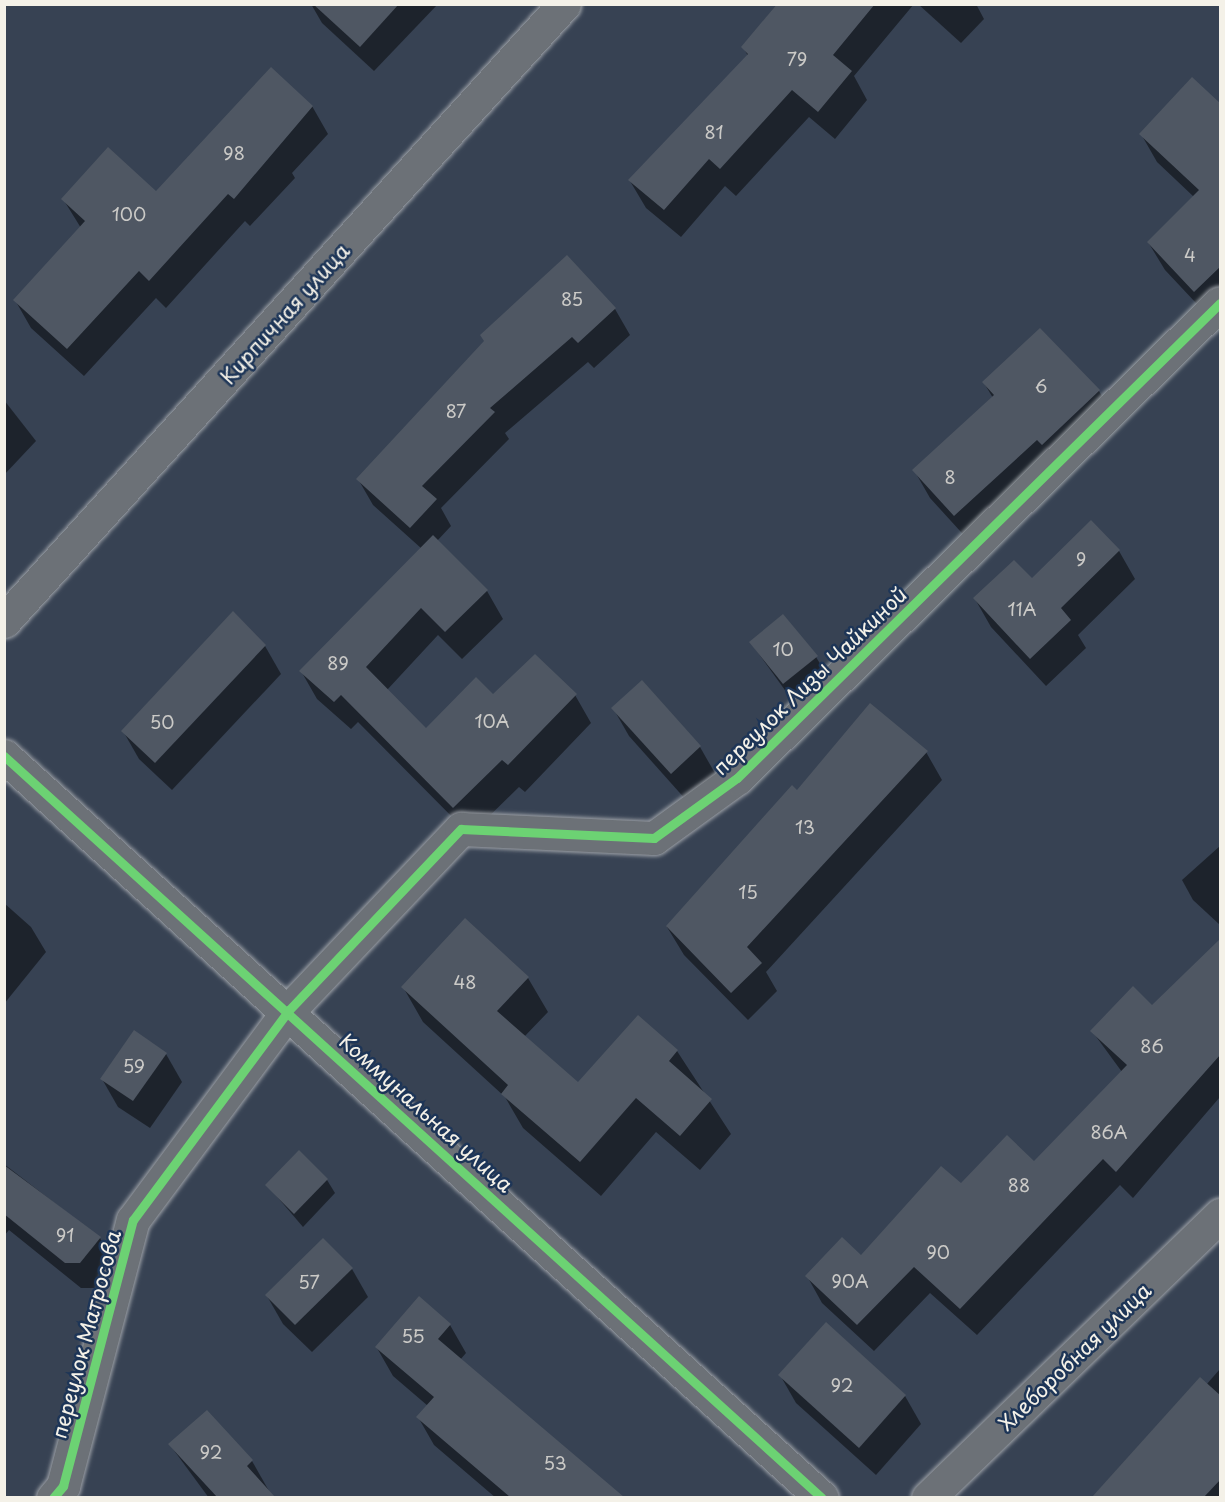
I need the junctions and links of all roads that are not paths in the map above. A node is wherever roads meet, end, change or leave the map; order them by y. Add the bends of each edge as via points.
1 (564, 4) edge
2 (1221, 303) edge
3 (4, 621) edge
4 (4, 756) edge
5 (289, 1010) junction
6 (1221, 1215) edge
7 (53, 1497) edge
8 (822, 1497) edge
9 (927, 1497) edge

1 - 3 street, Кирпичная улица
2 - 5 street, переулок Лизы Чайкиной via 737,778 654,838 461,829
4 - 5 street, Коммунальная улица
5 - 7 street, переулок Матросова via 133,1220 63,1486
5 - 8 street, Коммунальная улица
6 - 9 street, Хлеборобная улица

